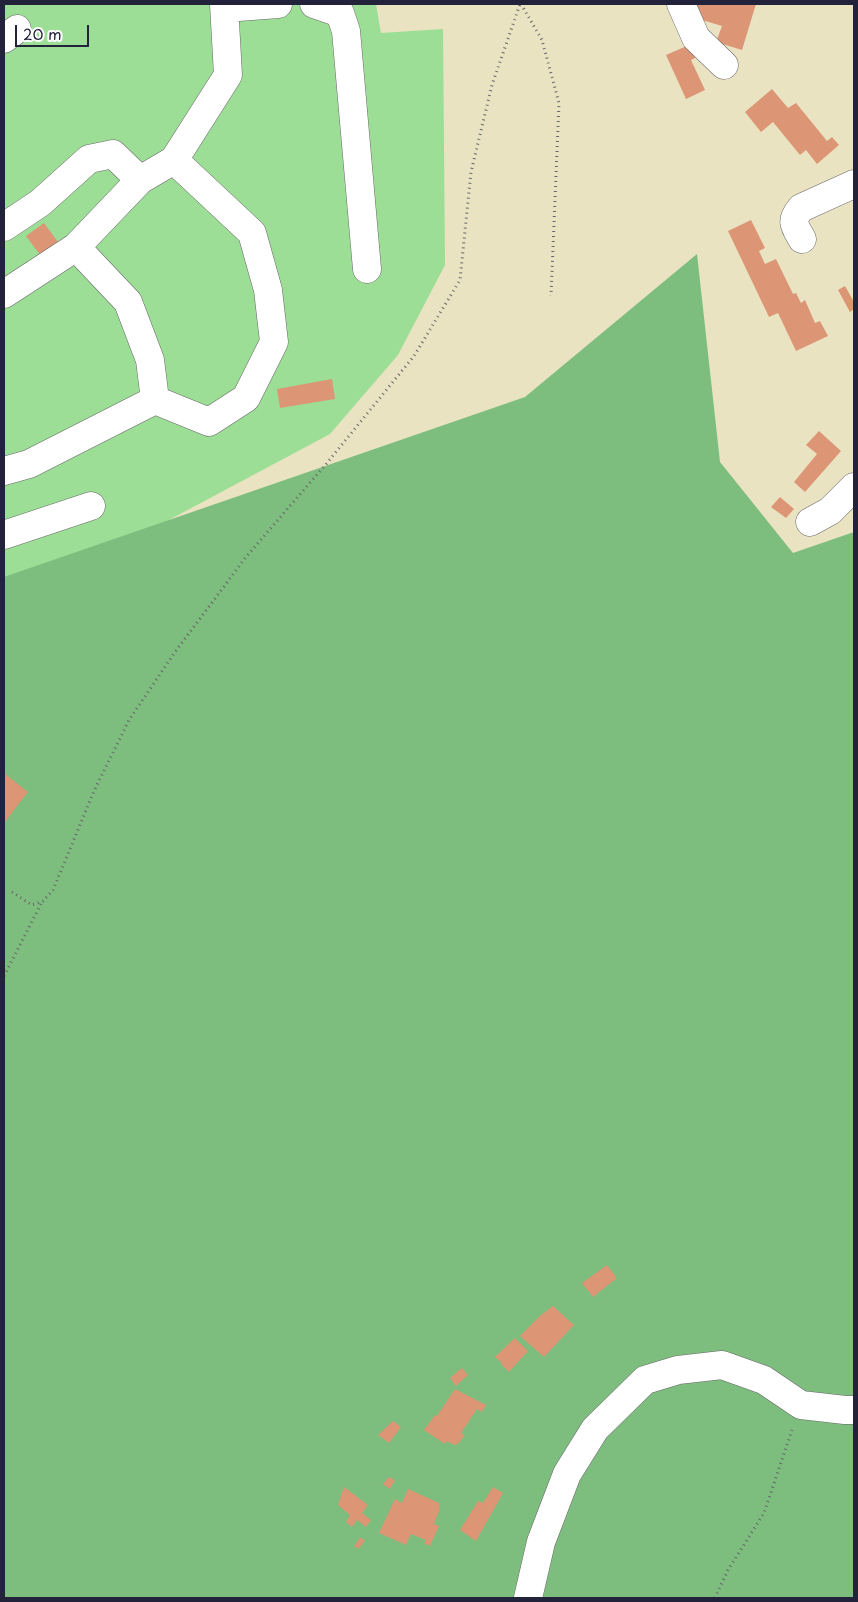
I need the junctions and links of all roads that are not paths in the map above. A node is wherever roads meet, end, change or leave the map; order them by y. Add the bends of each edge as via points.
1 (278, 4) edge
2 (314, 4) edge
3 (681, 4) edge
4 (225, 6) edge
5 (724, 65) dead end
6 (174, 160) junction
7 (140, 180) junction
8 (854, 184) edge
9 (4, 227) edge
10 (802, 239) dead end
11 (76, 246) junction
12 (367, 269) dead end
13 (4, 294) edge
14 (155, 400) junction
15 (4, 471) edge
16 (854, 487) edge
17 (91, 506) dead end
18 (810, 522) dead end
19 (4, 536) edge
20 (854, 1410) edge
21 (528, 1598) edge

1 - 4 street
2 - 12 street via 340,13 346,31
3 - 5 street via 696,38
4 - 6 street via 228,75
6 - 7 street
6 - 14 street via 252,233 268,290 274,342 246,398 209,422
7 - 9 street via 114,154 89,159 40,203
7 - 11 street
8 - 10 street via 801,208 794,224
11 - 13 street
11 - 14 street via 128,302 150,360
14 - 15 street via 29,464
16 - 18 street via 830,511
17 - 19 street
20 - 21 street via 801,1404 764,1380 722,1365 678,1370 645,1380 595,1428 567,1474 541,1542

